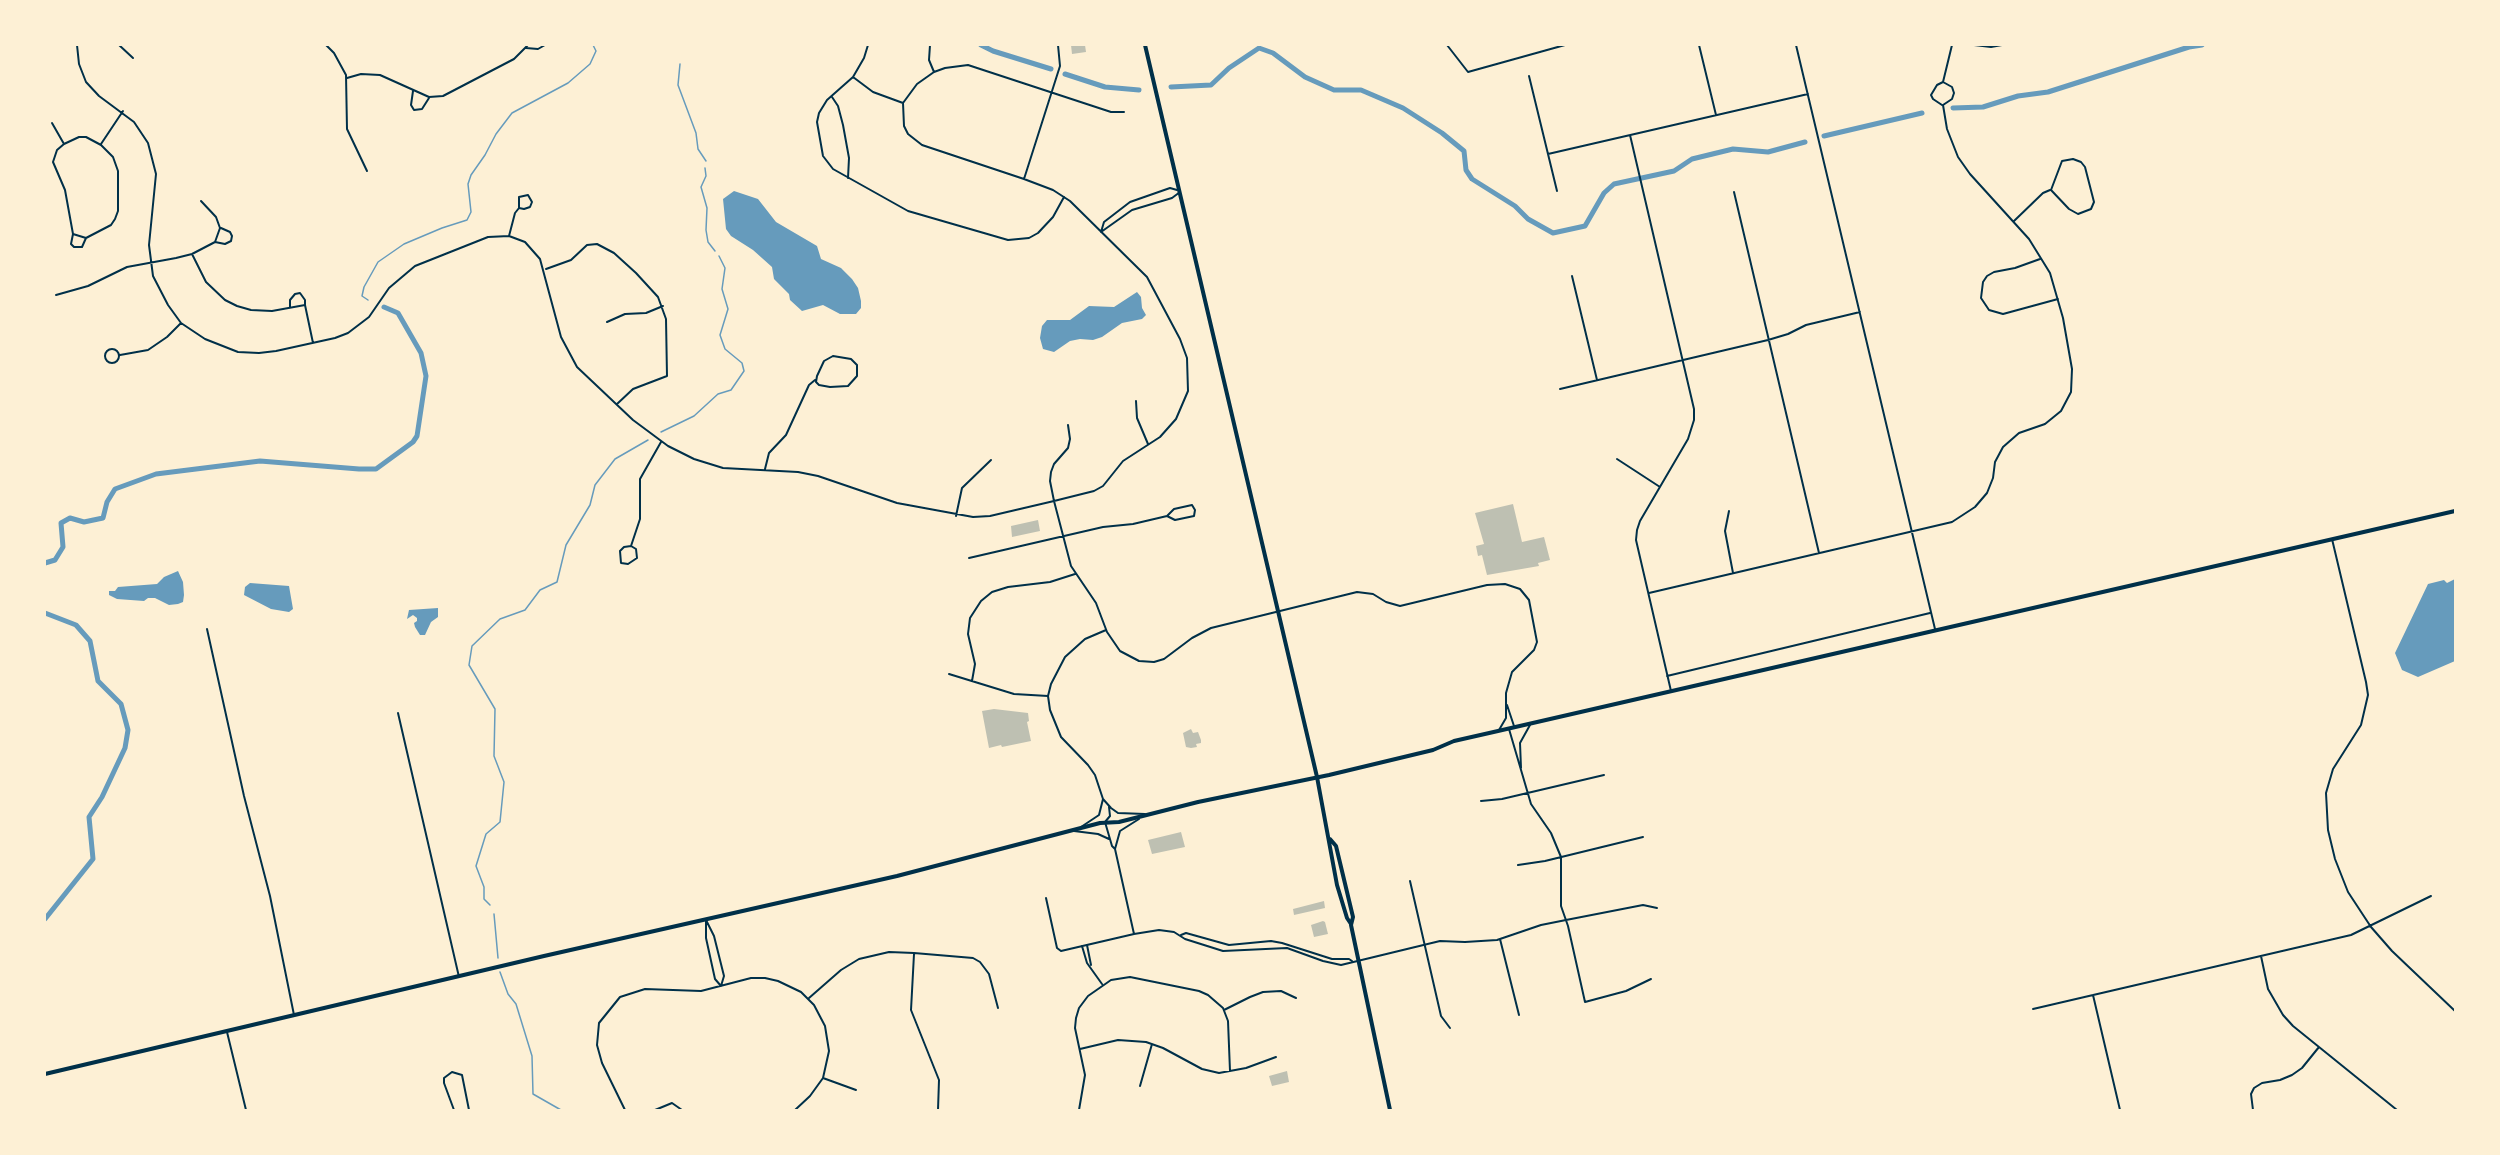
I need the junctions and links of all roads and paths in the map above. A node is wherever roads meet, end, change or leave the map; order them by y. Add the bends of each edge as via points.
1 (77, 45) edge
2 (118, 45) edge
3 (326, 45) edge
4 (545, 45) edge
5 (868, 45) edge
6 (930, 45) edge
7 (1058, 45) edge
8 (1145, 45) edge
9 (1447, 45) edge
10 (1565, 45) edge
11 (1699, 45) edge
12 (1796, 45) edge
13 (1952, 45) edge
14 (1974, 45) edge
15 (2002, 45) edge
16 (527, 46) edge
17 (1553, 46) edge
18 (133, 58) dead end
19 (934, 72) junction
20 (1529, 76) dead end
21 (853, 77) junction
22 (347, 78) junction
23 (1943, 82) junction
24 (413, 91) junction
25 (1052, 93) junction
26 (1808, 94) junction
27 (831, 96) junction
28 (429, 97) junction
29 (903, 103) junction
30 (1943, 105) junction
31 (123, 111) junction
32 (1124, 112) dead end
33 (1716, 115) junction
34 (52, 123) dead end
35 (1630, 135) junction
36 (64, 144) junction
37 (101, 145) junction
38 (1548, 154) junction
39 (367, 171) dead end
40 (848, 177) junction
41 (1023, 179) junction
42 (2051, 190) junction
43 (1180, 191) junction
44 (1557, 191) dead end
45 (1734, 192) dead end
46 (1064, 197) junction
47 (201, 201) dead end
48 (519, 208) junction
49 (2014, 221) junction
50 (220, 228) junction
51 (1101, 232) junction
52 (73, 234) junction
53 (509, 236) junction
54 (86, 237) junction
55 (215, 242) junction
56 (192, 254) junction
57 (2040, 259) junction
58 (150, 262) junction
59 (545, 269) junction
60 (1572, 276) dead end
61 (56, 295) dead end
62 (2058, 299) junction
63 (305, 305) junction
64 (663, 306) junction
65 (290, 307) junction
66 (1860, 312) junction
67 (607, 322) dead end
68 (181, 323) junction
69 (1768, 340) junction
70 (313, 342) junction
71 (120, 355) junction
72 (1683, 360) junction
73 (815, 379) junction
74 (1597, 380) junction
75 (1560, 390) dead end
76 (1136, 401) dead end
77 (617, 404) junction
78 (1068, 425) dead end
79 (661, 442) junction
80 (1148, 444) junction
81 (1617, 459) dead end
82 (991, 460) dead end
83 (765, 469) junction
84 (1660, 487) junction
85 (1054, 501) junction
86 (1729, 511) dead end
87 (2455, 511) edge
88 (956, 516) junction
89 (1167, 516) junction
90 (1912, 532) junction
91 (1063, 536) junction
92 (2332, 539) junction
93 (631, 546) junction
94 (1819, 553) junction
95 (969, 558) dead end
96 (1733, 573) junction
97 (1075, 574) junction
98 (1649, 593) junction
99 (1278, 610) junction
100 (1930, 613) junction
101 (207, 629) dead end
102 (1106, 630) junction
103 (1935, 630) junction
104 (949, 674) dead end
105 (1667, 676) junction
106 (972, 681) junction
107 (1671, 691) junction
108 (1048, 696) junction
109 (1506, 703) junction
110 (398, 713) dead end
111 (1531, 723) junction
112 (1515, 727) junction
113 (1509, 729) junction
114 (1498, 731) junction
115 (1521, 768) junction
116 (1604, 775) dead end
117 (1317, 777) junction
118 (1528, 794) junction
119 (1103, 799) junction
120 (1481, 801) dead end
121 (1109, 806) junction
122 (1149, 815) junction
123 (1105, 822) junction
124 (1071, 830) junction
125 (1643, 837) dead end
126 (1330, 839) junction
127 (1110, 840) junction
128 (1115, 849) junction
129 (1561, 857) junction
130 (1518, 865) dead end
131 (1410, 881) dead end
132 (2431, 896) dead end
133 (1046, 898) dead end
134 (1657, 908) dead end
135 (706, 920) junction
136 (1566, 920) junction
137 (1352, 925) junction
138 (2371, 927) junction
139 (1134, 934) junction
140 (1180, 935) junction
141 (1500, 939) junction
142 (1424, 944) junction
143 (1087, 945) junction
144 (1082, 946) junction
145 (914, 954) junction
146 (2261, 956) junction
147 (1359, 959) junction
148 (1352, 961) junction
149 (1090, 966) junction
150 (459, 977) junction
151 (1651, 979) dead end
152 (1101, 984) junction
153 (721, 986) junction
154 (2092, 995) junction
155 (1296, 998) dead end
156 (809, 999) junction
157 (998, 1008) dead end
158 (2033, 1009) dead end
159 (1224, 1011) junction
160 (2455, 1011) edge
161 (1519, 1015) dead end
162 (294, 1016) junction
163 (1450, 1028) dead end
164 (227, 1032) junction
165 (1152, 1044) junction
166 (2319, 1047) junction
167 (1080, 1049) junction
168 (1276, 1057) dead end
169 (1230, 1071) junction
170 (45, 1074) edge
171 (823, 1078) junction
172 (1140, 1086) dead end
173 (856, 1090) dead end
174 (246, 1110) edge
175 (454, 1110) edge
176 (469, 1110) edge
177 (625, 1110) edge
178 (655, 1110) edge
179 (682, 1110) edge
180 (795, 1110) edge
181 (938, 1110) edge
182 (1079, 1110) edge
183 (1390, 1110) edge
184 (2120, 1110) edge
185 (2253, 1110) edge
186 (2397, 1110) edge

1 - 31 street via 86,82
2 - 18 street
3 - 22 street
4 - 16 street via 538,49
5 - 21 street
6 - 19 street
7 - 25 street via 1060,66
8 - 43 main road
9 - 17 street via 1468,72
10 - 17 street
11 - 33 street
12 - 26 street
13 - 23 street
14 - 15 street
16 - 28 street via 514,59 451,93
19 - 25 street via 968,66
19 - 29 street via 917,84
20 - 38 street
21 - 27 street
21 - 29 street via 873,92
22 - 24 street via 380,75
22 - 39 street via 347,129
23 - 30 street via 1954,93
23 - 30 street via 1931,94
24 - 28 street
24 - 28 street via 414,110 422,109
25 - 32 street via 1111,112
25 - 41 street
26 - 33 street
26 - 66 street
27 - 40 street via 840,113 849,158
27 - 40 street via 822,105 817,122 823,156 833,169
29 - 41 street via 904,126 922,145
30 - 49 street via 1944,121 1956,153
31 - 37 street
31 - 58 street via 143,133 153,158 156,183 149,229
33 - 35 street
34 - 36 street
35 - 38 street
35 - 72 street
36 - 37 street via 86,137
36 - 52 street via 53,162 65,190
37 - 54 street via 116,163 117,211 111,225
38 - 44 street
40 - 46 street via 908,211 1008,240 1038,233
41 - 46 street
42 - 42 street via 2062,161 2073,159 2081,162 2094,206 2084,213 2073,213
42 - 49 street
43 - 51 street via 1172,198 1132,210
43 - 51 street via 1170,188 1130,202 1104,222
43 - 99 main road
45 - 69 street
46 - 51 street
47 - 50 street via 216,217
48 - 48 street via 519,197 528,195 530,207
48 - 53 street
49 - 57 street
50 - 55 street
50 - 55 street via 230,232 231,241
51 - 80 street via 1147,277 1187,358 1189,375 1183,406 1167,430
52 - 54 street
52 - 54 street via 71,244 78,249
53 - 59 street via 534,250
53 - 70 street via 488,237 415,266 394,282 359,326 335,338
55 - 56 street
56 - 58 street
56 - 65 street via 206,282 225,300 256,310
57 - 62 street via 2050,273
57 - 62 street via 1994,272 1983,282 1981,298 1989,310 2003,314
58 - 61 street
58 - 68 street via 158,290
59 - 64 street via 571,260 587,245 597,244 636,273
59 - 77 street via 568,352 587,379
60 - 74 street
62 - 90 street via 2072,369 2071,392 2061,411 2046,424 2019,433 2003,447 1987,493 1975,507 1952,522
63 - 65 street
63 - 65 street via 300,293 290,300
63 - 70 street
64 - 67 street
64 - 77 street via 667,376 633,389
66 - 69 street via 1806,325
66 - 90 street
68 - 70 street via 205,339 238,352 276,351
68 - 71 street via 148,350
69 - 72 street
69 - 94 street
71 - 71 street via 113,363 105,356 111,348
72 - 74 street
72 - 84 street via 1694,420 1688,439
73 - 73 street via 819,385 843,388 853,382 858,368 851,359 829,357
73 - 83 street via 786,435 769,453
74 - 75 street
76 - 80 street via 1137,418
77 - 79 street
78 - 85 street via 1068,448 1051,472
79 - 83 street via 713,466
79 - 93 street via 639,479 640,512
80 - 85 street via 1123,461 1103,486
81 - 84 street
82 - 88 street via 962,488
83 - 88 street via 816,475 897,503
84 - 98 street via 1637,530
85 - 88 street via 990,516
85 - 91 street
86 - 96 street via 1725,531
87 - 92 main road
89 - 89 street via 1175,520 1190,518 1195,510 1192,505 1180,507
89 - 91 street
90 - 94 street
90 - 100 street
91 - 95 street
91 - 97 street
92 - 103 main road
92 - 138 street via 2368,695 2361,725 2328,781 2325,805 2340,875
93 - 93 street via 620,551 621,563 628,564 637,558 636,549
94 - 96 street
96 - 98 street
97 - 102 street via 1096,603
97 - 106 street via 1050,582 1008,587 981,601 970,618 968,634 975,664
98 - 105 street
99 - 102 street via 1211,628 1154,662 1129,657 1112,642
99 - 109 street via 1357,592 1373,594 1400,606 1487,585 1513,586 1529,600 1537,642 1512,672
99 - 117 main road
100 - 103 street
100 - 105 street
101 - 162 street
102 - 108 street via 1085,639 1065,657 1056,670
103 - 107 main road
104 - 106 street
105 - 107 street
106 - 108 street via 1014,694
107 - 111 main road
108 - 119 street via 1061,737 1095,775
109 - 112 street
109 - 114 street via 1506,718
110 - 150 street
111 - 112 main road
111 - 115 street via 1520,743
112 - 113 main road
113 - 114 main road
113 - 115 street
114 - 117 main road
115 - 118 street
116 - 118 street
117 - 122 main road
117 - 126 main road
118 - 120 street
118 - 129 street
119 - 121 street
119 - 124 street via 1100,815
121 - 122 street via 1118,813
121 - 123 street via 1110,816
122 - 123 main road
122 - 128 street via 1120,831
123 - 124 main road
123 - 127 street
124 - 127 street
124 - 135 main road via 897,876
125 - 129 street
126 - 137 main road via 1336,846
126 - 137 main road via 1328,848 1337,885
127 - 128 street
128 - 139 street
129 - 130 street
129 - 136 street via 1560,894
131 - 142 street
132 - 138 street
133 - 144 street via 1059,950
134 - 136 street via 1643,905
135 - 150 main road
135 - 153 street via 715,979
135 - 153 street via 724,976
136 - 141 street
136 - 151 street via 1585,1002 1626,991
137 - 147 main road
138 - 146 street
138 - 160 street
139 - 140 street via 1159,930
139 - 143 street
140 - 148 street via 1186,933 1229,945 1271,941
140 - 148 street via 1223,951 1287,948 1332,963
141 - 142 street
141 - 161 street
142 - 147 street
142 - 163 street via 1441,1016
143 - 144 street
143 - 149 street
144 - 149 street
145 - 156 street via 889,952 859,959
145 - 157 street via 973,958 980,962 989,974
145 - 181 street via 911,1010 936,1068
146 - 154 street
146 - 166 street via 2274,1003 2293,1026
147 - 148 street
147 - 183 main road
149 - 152 street
150 - 162 main road
152 - 159 street via 1130,977 1199,991
152 - 167 street via 1079,1008 1076,1028
153 - 156 street via 765,978 787,984
153 - 177 street via 690,991 645,989 623,995 611,1005 599,1023 597,1045
154 - 158 street
154 - 184 street
155 - 159 street via 1281,991 1263,992
156 - 171 street via 828,1037
159 - 169 street via 1230,1031
162 - 164 main road
164 - 170 main road
164 - 174 street
165 - 167 street via 1132,1040
165 - 169 street via 1208,1072
165 - 172 street
166 - 185 street via 2292,1075 2254,1088
166 - 186 street
167 - 182 street via 1085,1075
168 - 169 street
171 - 173 street
171 - 180 street
175 - 176 street via 444,1083 452,1072 462,1075
178 - 179 street via 672,1103

